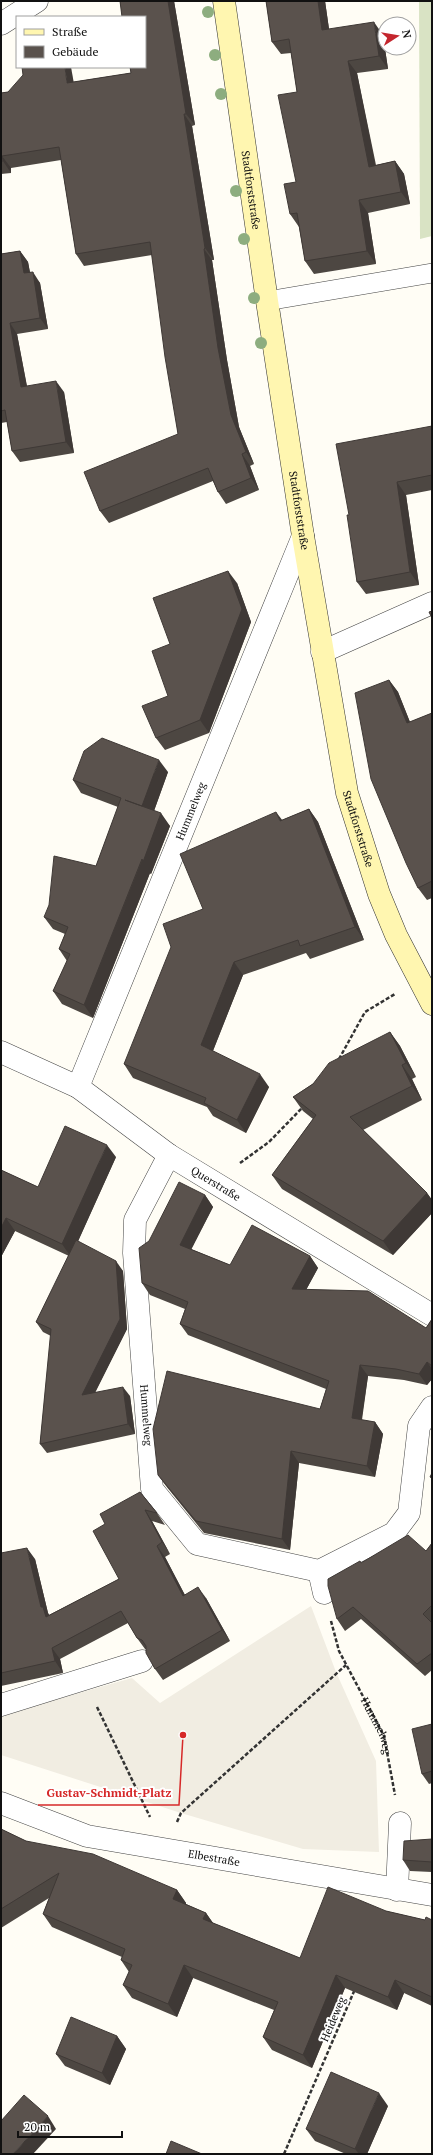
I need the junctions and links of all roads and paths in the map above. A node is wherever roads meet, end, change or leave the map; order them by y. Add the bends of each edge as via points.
1 (37, 1) edge
2 (224, 1) edge
3 (1, 24) edge
4 (432, 273) edge
5 (267, 301) junction
6 (303, 536) junction
7 (432, 603) edge
8 (322, 652) junction
9 (419, 979) junction
10 (432, 1002) edge
11 (1, 1052) edge
12 (335, 1064) edge
13 (78, 1087) junction
14 (306, 1103) edge
15 (169, 1154) junction
16 (208, 1178) junction
17 (432, 1315) edge
18 (432, 1407) edge
19 (319, 1571) junction
20 (324, 1593) joint
21 (142, 1661) dead end
22 (346, 1665) junction
23 (83, 1679) junction
24 (1, 1705) edge
25 (1, 1803) edge
26 (400, 1823) joint
27 (166, 1851) junction
28 (397, 1890) junction
29 (432, 1896) edge
30 (356, 1985) edge
31 (284, 2154) edge

1 - 3 street
2 - 5 main road, Stadtforststraße
4 - 5 lane
5 - 6 main road, Stadtforststraße
6 - 8 main road, Stadtforststraße
6 - 13 street, Hummelweg
7 - 8 street
8 - 9 main road, Stadtforststraße via 347,793 379,894 396,935
9 - 10 main road, Stadtforststraße
9 - 12 path via 365,1012
11 - 13 street, Querstraße
13 - 15 street, Querstraße
14 - 16 path via 269,1142 237,1164
15 - 16 street, Querstraße
15 - 19 street, Hummelweg via 136,1220 134,1246 152,1489 197,1544
16 - 17 street, Querstraße
18 - 19 street via 420,1426 409,1513 394,1533
19 - 20 street
20 - 22 path, Hummelweg via 339,1651
21 - 23 street
22 - 26 path, Hummelweg via 384,1736
22 - 27 path via 180,1814
23 - 24 street
23 - 27 path
25 - 27 street, Elbestraße via 87,1836
26 - 28 street
27 - 28 street, Elbestraße
28 - 29 street, Elbestraße
30 - 31 path, Heideweg

